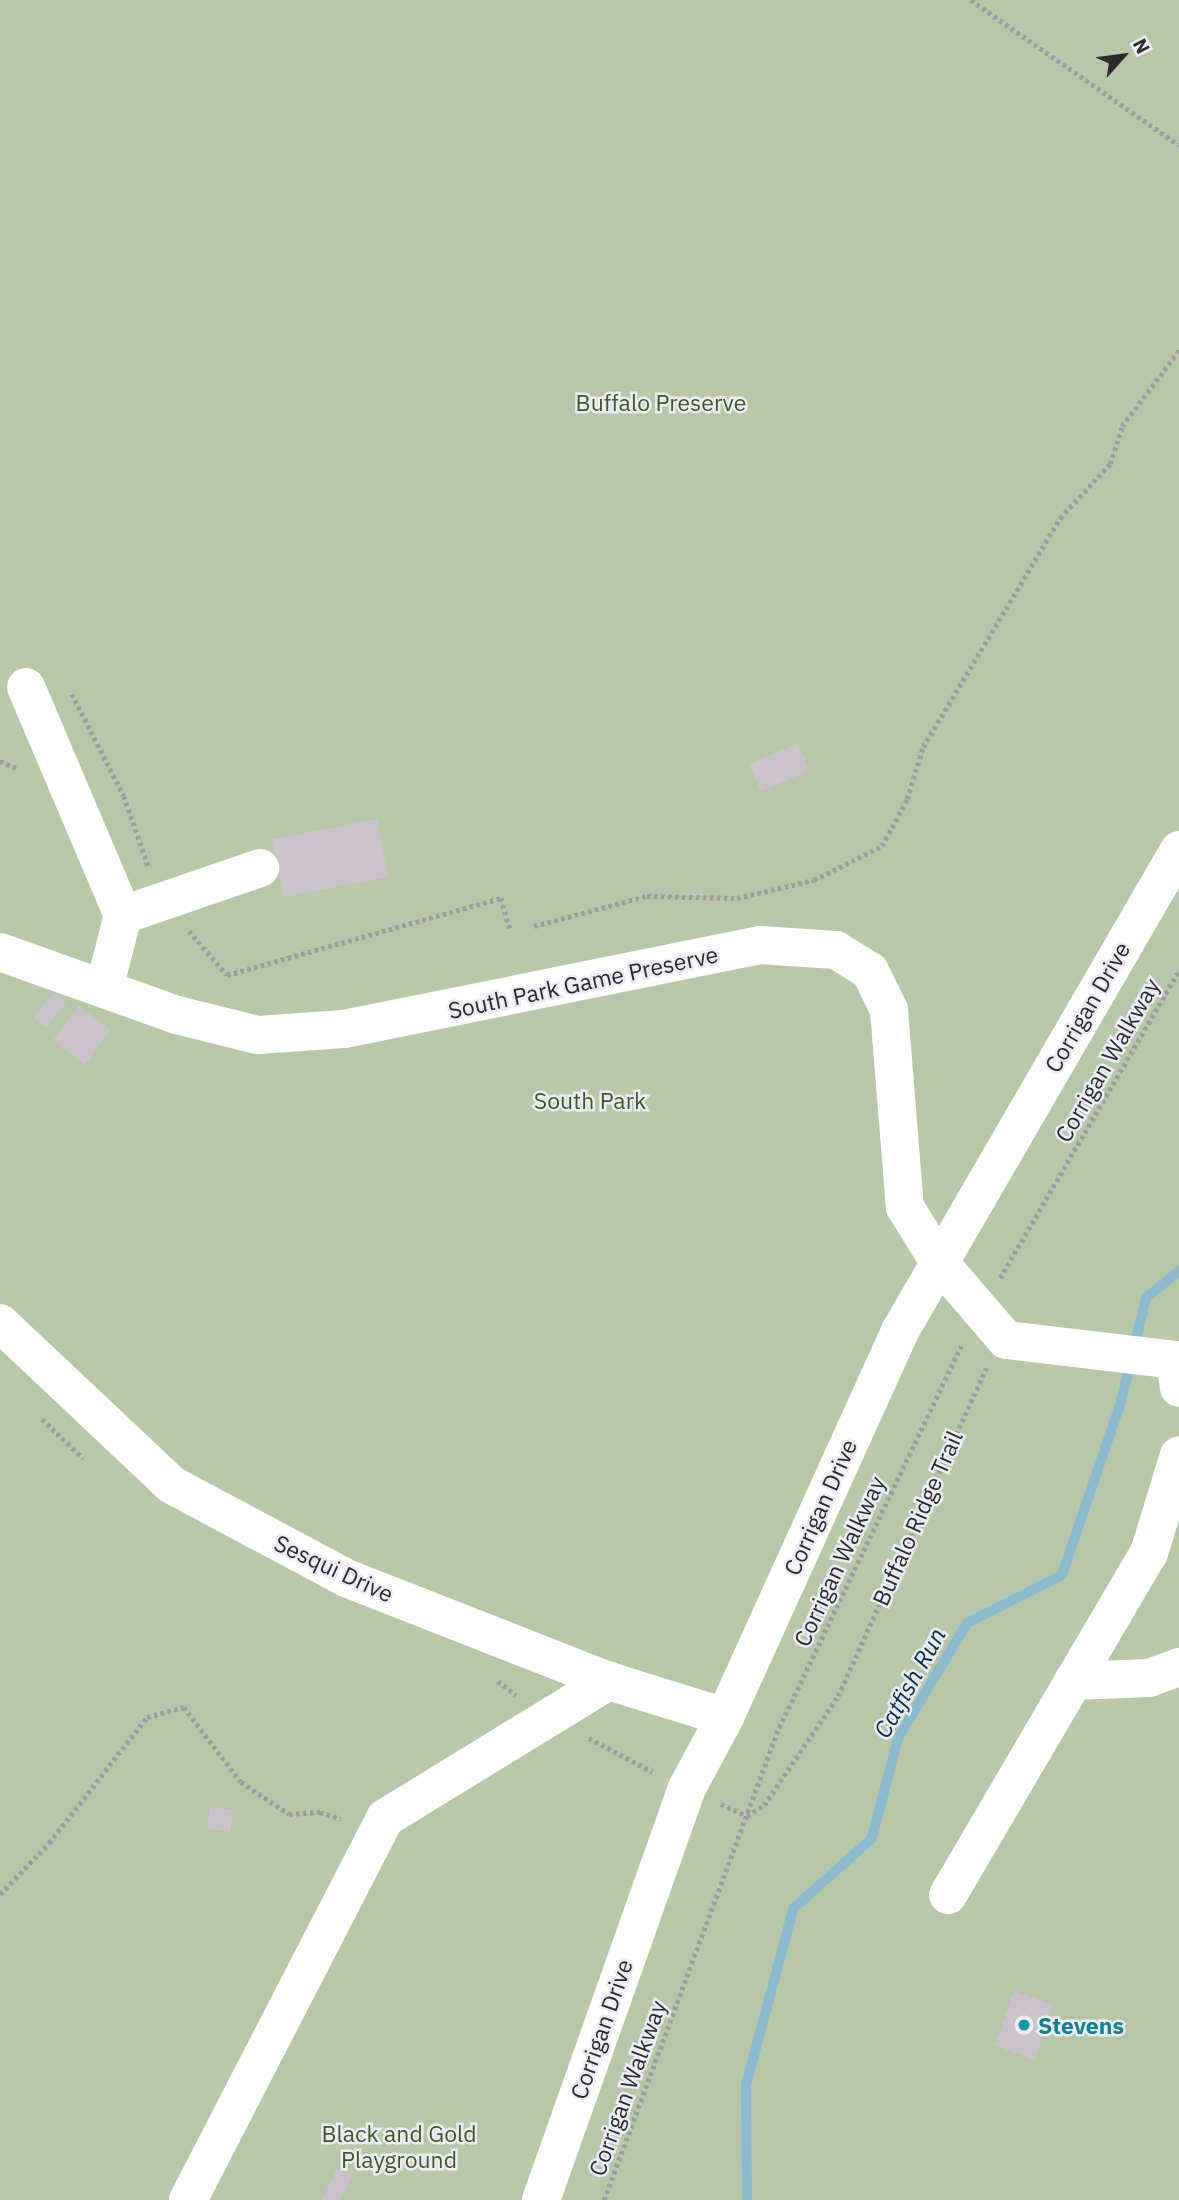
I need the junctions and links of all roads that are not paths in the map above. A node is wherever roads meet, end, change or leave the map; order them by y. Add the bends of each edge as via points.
1 (26, 687) dead end
2 (1179, 850) edge
3 (260, 869) dead end
4 (123, 915) junction
5 (0, 952) edge
6 (104, 989) junction
7 (939, 1262) junction
8 (0, 1323) edge
9 (1179, 1388) edge
10 (1179, 1455) edge
11 (1179, 1667) edge
12 (609, 1681) junction
13 (1073, 1681) junction
14 (725, 1717) junction
15 (948, 1895) dead end
16 (188, 2200) edge
17 (541, 2200) edge

1 - 4 street
2 - 7 street, Corrigan Drive
3 - 4 street
4 - 6 street
5 - 6 street, South Park Game Preserve
6 - 7 street, South Park Game Preserve via 177,1016 258,1035 344,1029 760,945 836,950 870,971 889,1010 905,1207
7 - 9 street, South Park Game Preserve via 1006,1340 1175,1360
7 - 14 street, Corrigan Drive via 900,1331
8 - 12 street, Sesqui Drive via 172,1485 346,1578
10 - 13 street via 1149,1553
11 - 13 street via 1149,1678
12 - 14 street, Sesqui Drive
12 - 16 street via 385,1818
13 - 15 street
14 - 17 street, Corrigan Drive via 687,1788

